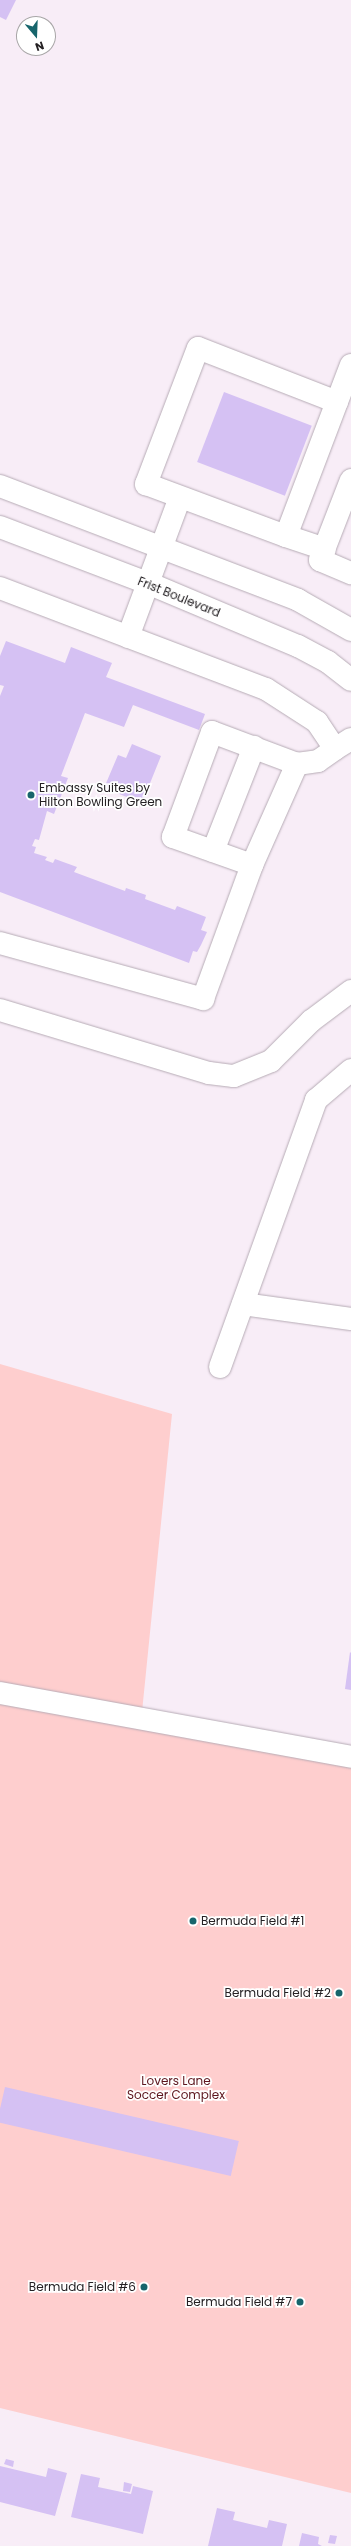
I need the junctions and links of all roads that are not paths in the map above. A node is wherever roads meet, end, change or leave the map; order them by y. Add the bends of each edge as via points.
1 (351, 365) edge
2 (337, 402) junction
3 (351, 480) edge
4 (0, 486) edge
5 (180, 497) junction
6 (344, 517) edge
7 (0, 528) edge
8 (286, 536) junction
9 (161, 548) junction
10 (324, 549) junction
11 (351, 573) edge
12 (147, 583) junction
13 (0, 588) edge
14 (351, 630) edge
15 (128, 637) junction
16 (351, 680) edge
17 (343, 744) edge
18 (254, 747) junction
19 (297, 764) junction
20 (213, 851) junction
21 (252, 865) junction
22 (0, 943) edge
23 (351, 991) edge
24 (0, 1010) edge
25 (351, 1070) edge
26 (243, 1304) junction
27 (351, 1319) edge
28 (220, 1367) dead end
29 (0, 1693) edge
30 (351, 1757) edge

1 - 2 street
2 - 5 street via 198,348 146,484
2 - 8 street
3 - 6 street
4 - 9 street
5 - 8 street
5 - 9 street
6 - 10 street
7 - 12 street, Frist Boulevard
8 - 10 street
9 - 12 street
9 - 14 street via 298,600
10 - 11 street via 320,560
12 - 15 street
12 - 16 street, Frist Boulevard via 298,646 328,662
13 - 15 street
15 - 17 street via 266,689 317,722
17 - 19 street via 318,761
18 - 19 street
18 - 20 street
18 - 20 street via 212,732 173,837
19 - 21 street
20 - 21 street
21 - 22 street via 203,999
23 - 24 street via 311,1022 271,1061 234,1076 209,1073
25 - 26 street via 316,1100
26 - 27 street
26 - 28 street
29 - 30 street

